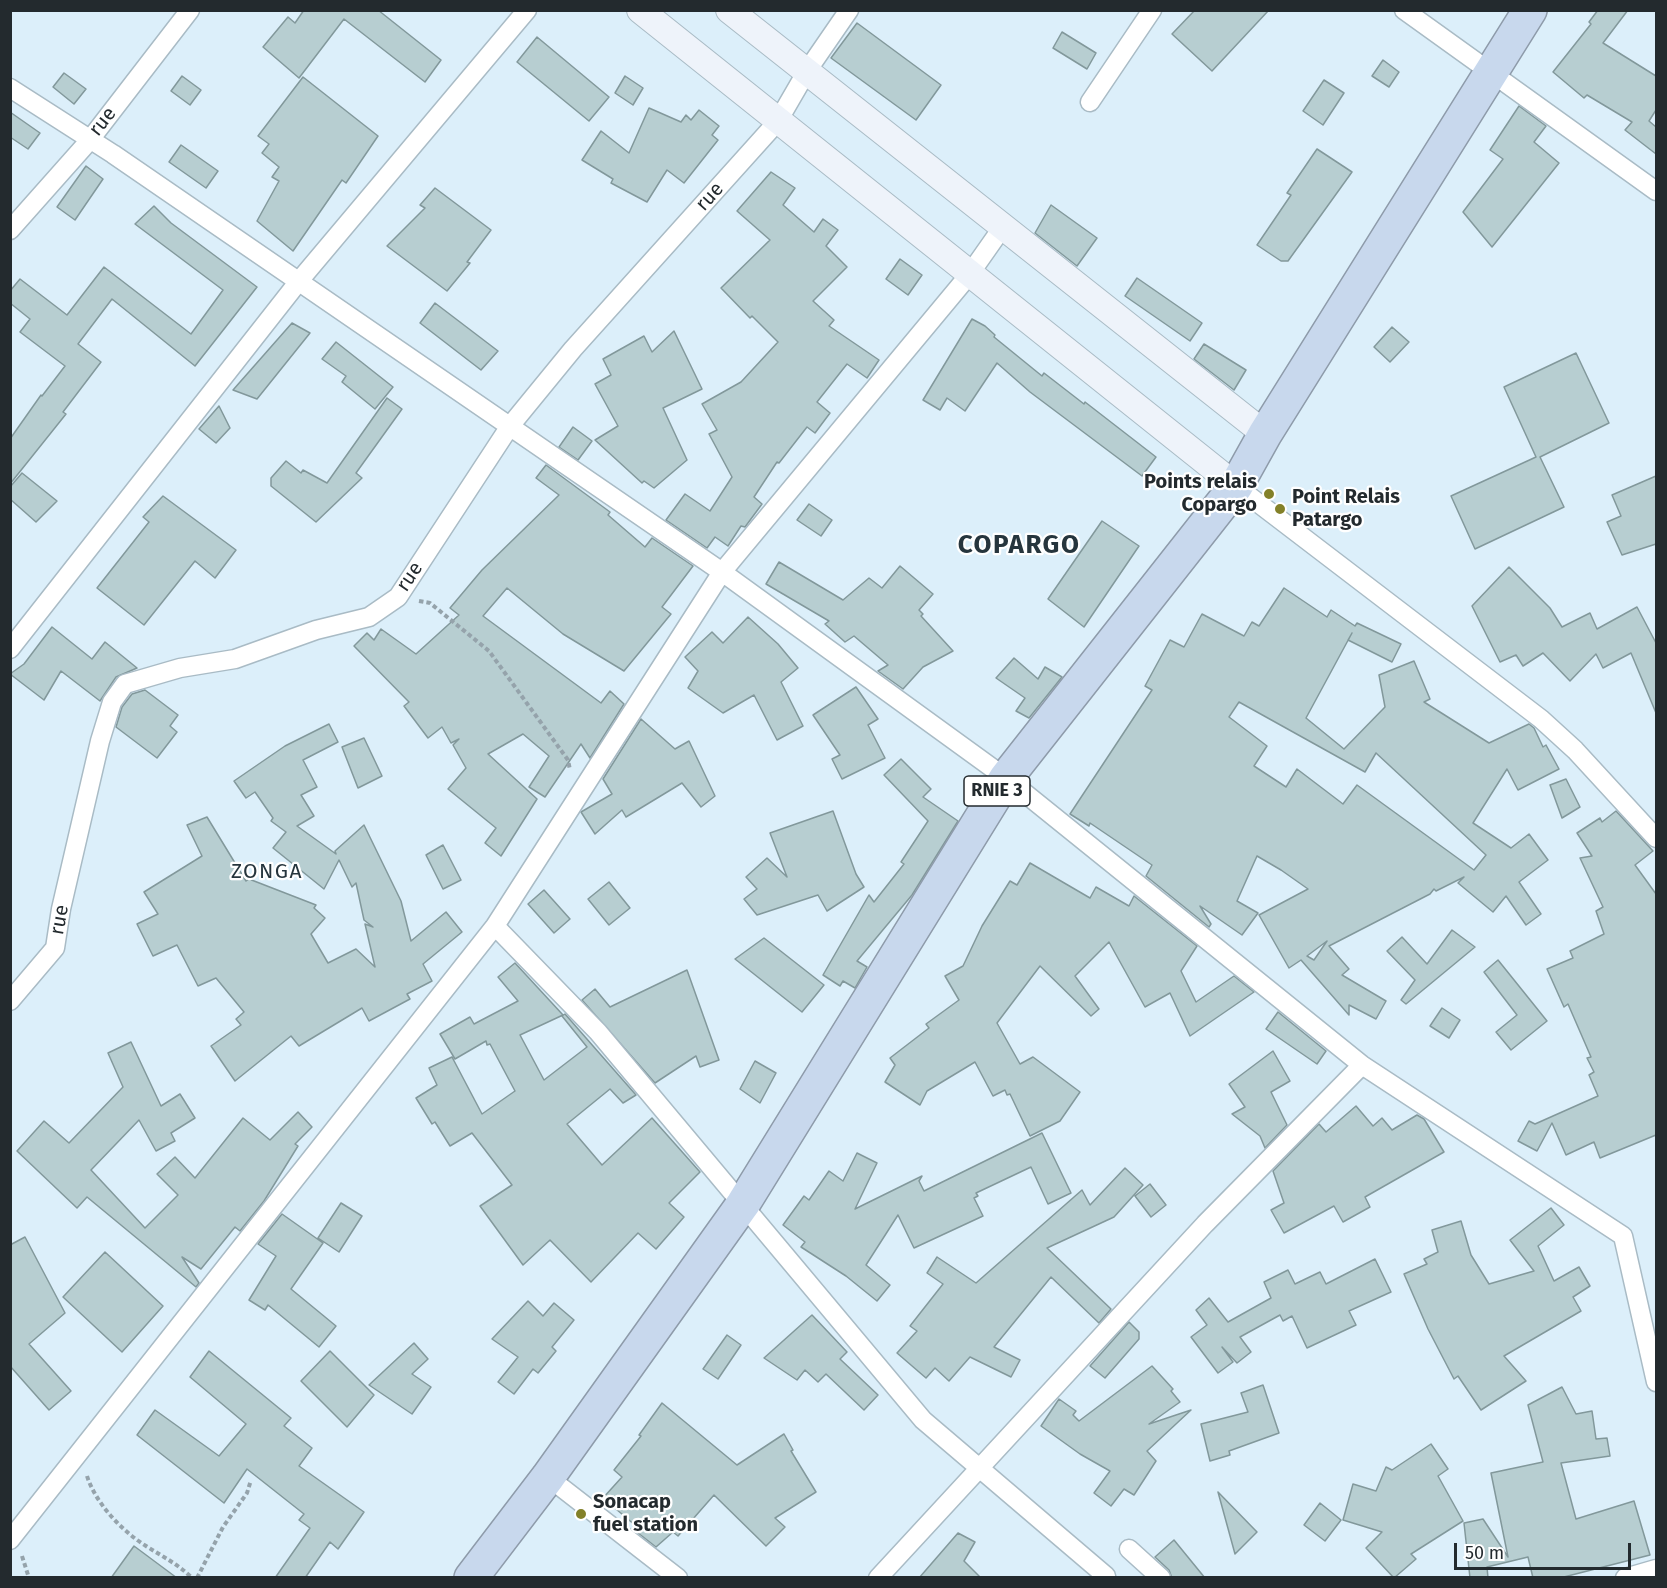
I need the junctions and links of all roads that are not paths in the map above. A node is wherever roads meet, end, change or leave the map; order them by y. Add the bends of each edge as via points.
1 (190, 10) edge
2 (527, 10) edge
3 (640, 10) edge
4 (729, 10) edge
5 (849, 10) edge
6 (1152, 10) edge
7 (1404, 10) edge
8 (1530, 10) edge
9 (807, 71) junction
10 (1491, 73) junction
11 (10, 88) edge
12 (1090, 102) dead end
13 (778, 122) junction
14 (89, 141) junction
15 (1656, 191) edge
16 (1002, 228) junction
17 (10, 230) edge
18 (969, 275) junction
19 (298, 281) junction
20 (510, 426) junction
21 (1265, 434) junction
22 (1236, 486) junction
23 (722, 572) junction
24 (10, 649) edge
25 (1006, 778) junction
26 (1656, 838) edge
27 (495, 926) junction
28 (10, 1001) edge
29 (1362, 1065) junction
30 (743, 1204) junction
31 (1656, 1382) edge
32 (979, 1468) junction
33 (548, 1477) junction
34 (11, 1539) edge
35 (1129, 1549) dead end
36 (1656, 1569) edge
37 (1106, 1575) dead end
38 (471, 1578) edge
39 (678, 1578) edge
40 (878, 1578) edge
41 (1161, 1578) edge
42 (1625, 1578) edge

1 - 14 street, rue
2 - 19 street
3 - 13 street
4 - 9 street
5 - 9 street, rue
6 - 12 street
7 - 10 street
8 - 10 highway, RNIE 3
9 - 13 street, rue
9 - 16 street
10 - 15 street
10 - 21 highway, RNIE 3
11 - 14 street
13 - 18 street
13 - 20 street, rue via 573,349
14 - 17 street, rue
14 - 19 street
16 - 18 street
16 - 21 street
18 - 22 street
18 - 23 street
19 - 20 street
19 - 24 street
20 - 23 street
20 - 28 street, rue via 398,597 369,617 316,630 235,659 180,668 125,684 112,702 100,741 55,948
21 - 22 highway, RNIE 3
22 - 25 highway, RNIE 3
22 - 26 street via 1541,719
23 - 25 street
23 - 27 street
25 - 29 street
25 - 30 highway, RNIE 3
27 - 30 street via 598,1032
27 - 34 street
29 - 31 street via 1623,1236
29 - 32 street via 1205,1224
30 - 32 street via 923,1420
30 - 33 highway, RNIE 3
32 - 37 street
32 - 40 street
33 - 38 highway, RNIE 3
33 - 39 street
35 - 41 street
36 - 42 street

